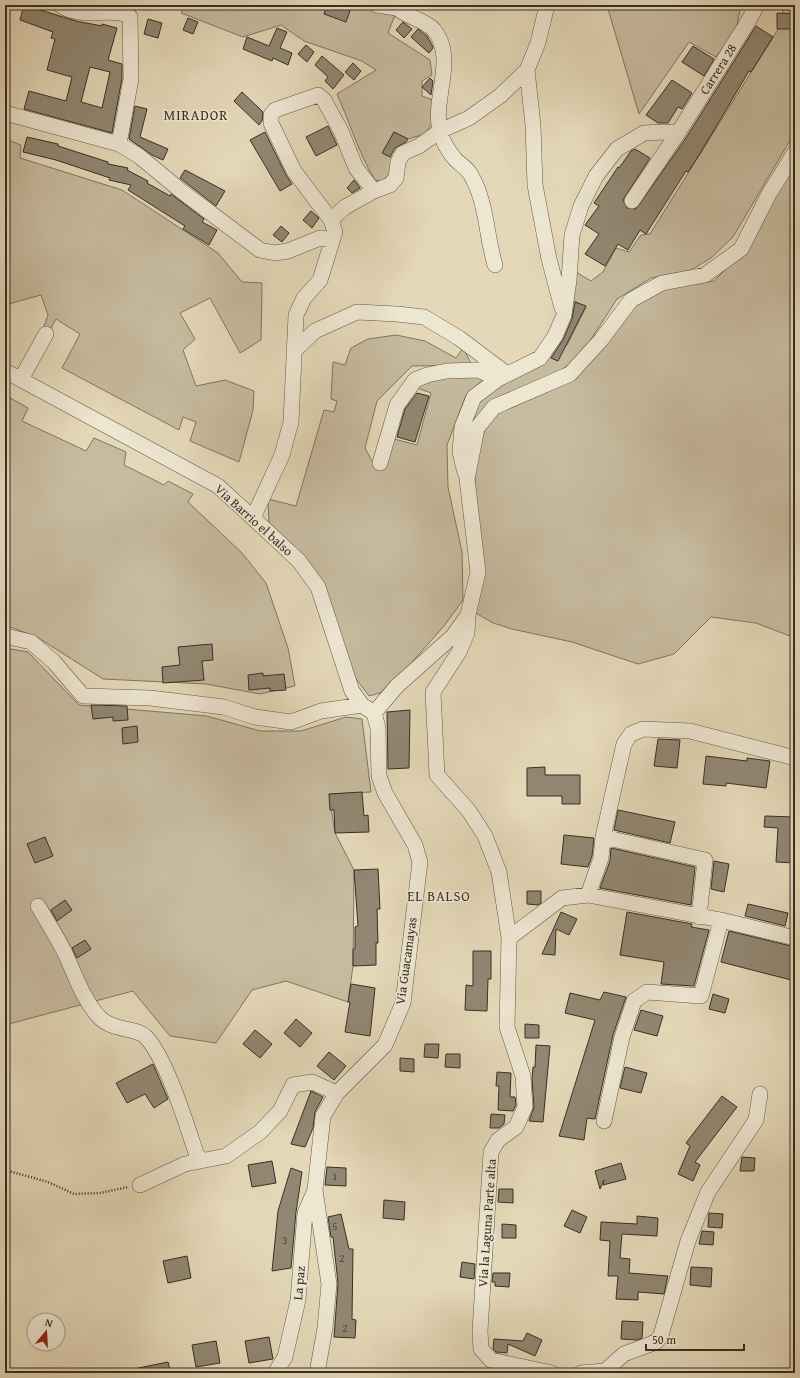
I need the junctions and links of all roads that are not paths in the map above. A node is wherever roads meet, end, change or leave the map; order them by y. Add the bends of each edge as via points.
1 (60, 5) edge
2 (377, 5) edge
3 (547, 5) edge
4 (756, 5) edge
5 (397, 7) edge
6 (527, 70) junction
7 (5, 113) edge
8 (440, 131) junction
9 (678, 133) junction
10 (119, 144) junction
11 (795, 152) edge
12 (374, 191) junction
13 (632, 201) dead end
14 (331, 220) junction
15 (332, 240) junction
16 (495, 265) dead end
17 (564, 315) junction
18 (46, 334) dead end
19 (294, 351) junction
20 (5, 371) edge
21 (502, 377) junction
22 (21, 379) junction
23 (380, 463) dead end
24 (467, 479) junction
25 (253, 518) junction
26 (468, 615) junction
27 (5, 636) edge
28 (368, 709) junction
29 (795, 758) edge
30 (603, 837) junction
31 (588, 895) junction
32 (38, 906) dead end
33 (699, 917) junction
34 (721, 920) junction
35 (509, 938) junction
36 (795, 938) edge
37 (338, 1093) junction
38 (760, 1094) dead end
39 (604, 1121) dead end
40 (201, 1161) junction
41 (140, 1185) road end
42 (315, 1190) junction
43 (275, 1373) edge
44 (317, 1373) edge
45 (552, 1373) edge
46 (581, 1373) edge

1 - 10 street via 85,14 124,13 130,17 131,79
2 - 5 street
3 - 6 street via 538,43
4 - 9 street, Carrera 28
5 - 8 street via 403,14 426,23 434,30 439,40 444,59 439,107
6 - 8 street via 500,96 469,118
6 - 17 street via 533,125 535,185 549,259
7 - 10 street
8 - 12 street via 419,146 403,153 398,162 396,178 390,185
8 - 16 street via 455,159 471,175 481,199
9 - 13 street, Carrera 28
9 - 17 street via 644,134 617,149 596,176 581,206 572,236
10 - 15 street via 139,156 260,250 275,253 288,251 320,238
11 - 24 street via 768,194 741,249 705,275 662,283 631,300 601,340 570,374 494,407 477,428
12 - 14 street via 345,207
12 - 14 street via 356,168 341,131 324,100 318,95 275,110 271,123 294,171
14 - 15 street via 335,232
15 - 19 street via 320,280 304,298 296,315
17 - 21 street via 555,336 540,358
18 - 22 street
19 - 21 street via 316,331 357,312 424,317 459,338
19 - 25 street via 291,422 282,455
20 - 22 street, Via Barrio el balso
21 - 23 street via 478,370 448,371 415,380 397,405
21 - 24 street via 474,397 462,427 460,452
22 - 25 street, Via Barrio el balso via 218,486
24 - 26 street via 478,572
25 - 28 street, Via Barrio el balso via 299,561 318,587 352,691
26 - 28 street via 453,636
26 - 35 street, Via la Laguna Parte alta via 467,633 459,652 433,692 437,774 469,811 485,836 499,872
27 - 28 street via 31,642 54,662 84,696 150,698 224,707 255,717 291,722 321,711
28 - 37 street, Via Guacamayas via 378,728 379,776 385,793 415,845 420,862 403,1003 385,1045
29 - 30 street via 690,731 643,729 631,734 624,744
30 - 31 street via 601,858
30 - 33 street via 705,860
31 - 33 street
31 - 35 street via 562,898
32 - 40 street via 80,987 100,1017 115,1028 139,1033 145,1037 158,1057
33 - 34 street
34 - 36 street
34 - 39 street via 701,996 648,992 634,1001 622,1037
35 - 45 street, Via la Laguna Parte alta via 507,1027 523,1076 525,1107 516,1127 498,1140 491,1152 481,1349 491,1360
37 - 40 street via 312,1082 293,1085 280,1111 260,1132 226,1156
37 - 42 street, Via Guacamayas via 323,1116
38 - 46 street via 756,1120 708,1192 688,1241 661,1335 657,1341 624,1354 605,1371
40 - 41 street via 184,1164
42 - 43 street, La paz via 305,1213 298,1300 285,1357
42 - 44 street, Via Guacamayas via 329,1284

